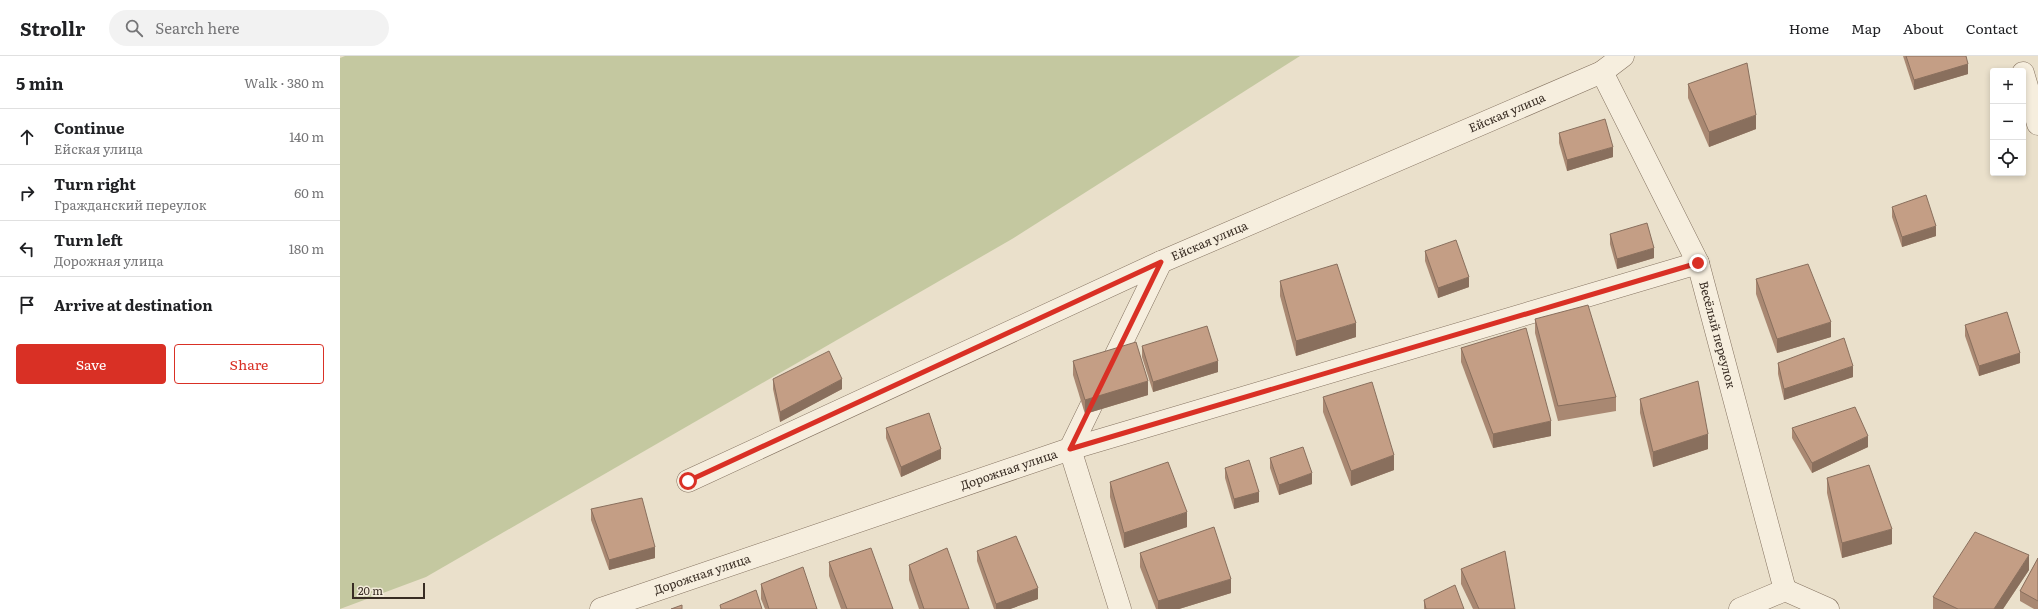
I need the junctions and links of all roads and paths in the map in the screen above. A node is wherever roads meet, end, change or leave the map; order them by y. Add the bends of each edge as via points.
1 (1623, 56) edge
2 (2018, 56) edge
3 (2022, 68) edge
4 (1602, 72) junction
5 (2026, 82) edge
6 (2038, 124) edge
7 (1161, 262) junction
8 (1698, 263) junction
9 (1070, 449) junction
10 (688, 481) dead end
11 (1786, 590) junction
12 (601, 609) edge
13 (1120, 609) edge
14 (1740, 609) edge
15 (1828, 609) edge

1 - 4 street, Ейская улица
2 - 3 street
4 - 7 street, Ейская улица
4 - 8 street, Весёлый переулок
5 - 6 street
7 - 9 street
7 - 10 street, Ейская улица
8 - 9 street, Дорожная улица
8 - 11 street, Весёлый переулок
9 - 12 street, Дорожная улица
9 - 13 street
11 - 14 street
11 - 15 street

